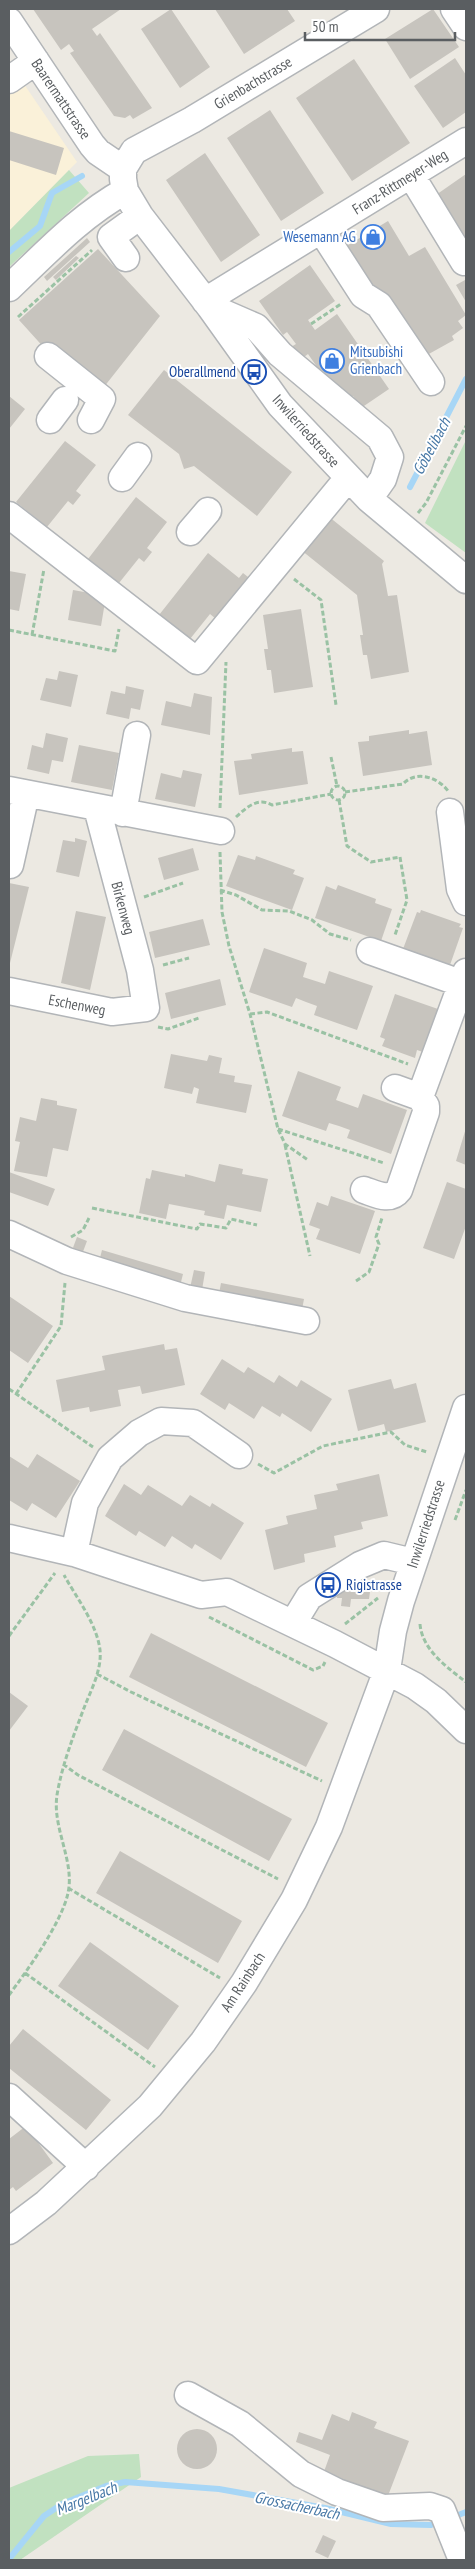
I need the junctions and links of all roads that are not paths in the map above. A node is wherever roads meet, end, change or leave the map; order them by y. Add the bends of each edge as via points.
1 (376, 9) edge
2 (454, 9) edge
3 (9, 21) edge
4 (466, 27) edge
5 (36, 61) junction
6 (9, 80) edge
7 (466, 141) edge
8 (411, 175) junction
9 (124, 180) junction
10 (140, 216) junction
11 (321, 230) junction
12 (126, 258) dead end
13 (466, 261) edge
14 (9, 288) edge
15 (207, 304) junction
16 (48, 356) dead end
17 (430, 382) dead end
18 (65, 400) dead end
19 (50, 420) dead end
20 (91, 420) dead end
21 (138, 456) dead end
22 (122, 478) dead end
23 (348, 478) junction
24 (369, 499) junction
25 (208, 511) dead end
26 (9, 514) edge
27 (190, 532) dead end
28 (466, 580) edge
29 (137, 735) dead end
30 (18, 792) edge
31 (97, 808) junction
32 (450, 812) road end
33 (123, 813) junction
34 (221, 828) road end
35 (10, 865) edge
36 (466, 902) edge
37 (372, 950) road end
38 (465, 980) edge
39 (9, 991) edge
40 (149, 1017) joint
41 (395, 1088) dead end
42 (420, 1097) junction
43 (364, 1190) dead end
44 (9, 1234) edge
45 (306, 1321) dead end
46 (466, 1408) edge
47 (239, 1455) road end
48 (9, 1538) edge
49 (413, 1562) junction
50 (69, 1564) junction
51 (299, 1626) junction
52 (387, 1670) junction
53 (466, 1730) edge
54 (9, 2097) edge
55 (86, 2167) junction
56 (9, 2231) edge
57 (188, 2395) dead end
58 (458, 2550) edge

1 - 9 street, Grienbachstrasse via 134,152
2 - 4 street
3 - 5 street, Baarermattstrasse
5 - 6 street
5 - 9 street, Baarermattstrasse via 98,152
7 - 8 street, Franz-Rittmeyer-Weg
8 - 11 street, Franz-Rittmeyer-Weg
8 - 13 street
9 - 10 street, Inwilerriedstrasse
9 - 14 street via 105,202 71,229
10 - 12 street via 111,237
10 - 15 street, Inwilerriedstrasse
11 - 15 street, Franz-Rittmeyer-Weg
11 - 17 street via 364,295 379,305
15 - 23 street, Inwilerriedstrasse via 280,405
15 - 24 street via 256,327 280,354 380,438 390,457 384,479
16 - 20 street via 102,399
18 - 19 street
21 - 22 street
23 - 24 street, Inwilerriedstrasse
23 - 26 street via 197,661
24 - 28 street, Inwilerriedstrasse
25 - 27 street
29 - 33 street
30 - 31 street
30 - 35 street
31 - 33 street
31 - 40 street, Birkenweg via 141,974
32 - 36 street via 444,851
33 - 34 street
37 - 38 street
38 - 42 street
39 - 40 street, Eschenweg
41 - 42 street
42 - 43 street via 426,1112 399,1190 390,1196
44 - 45 street via 67,1261 185,1298
46 - 49 street, Inwilerriedstrasse
47 - 50 street via 193,1423 161,1421 139,1433 110,1458 85,1503
48 - 50 street
49 - 51 street via 384,1555 360,1565 309,1597 298,1615
49 - 52 street, Inwilerriedstrasse via 393,1630
50 - 51 street via 201,1596 227,1592
51 - 52 street
52 - 53 street via 436,1701
52 - 55 street, Am Rainbach via 344,1791 299,1890 239,1990 203,2042 150,2106
54 - 55 street
55 - 56 street, Am Rainbach
57 - 58 street via 240,2424 301,2474 337,2492 383,2508 430,2506 442,2510

